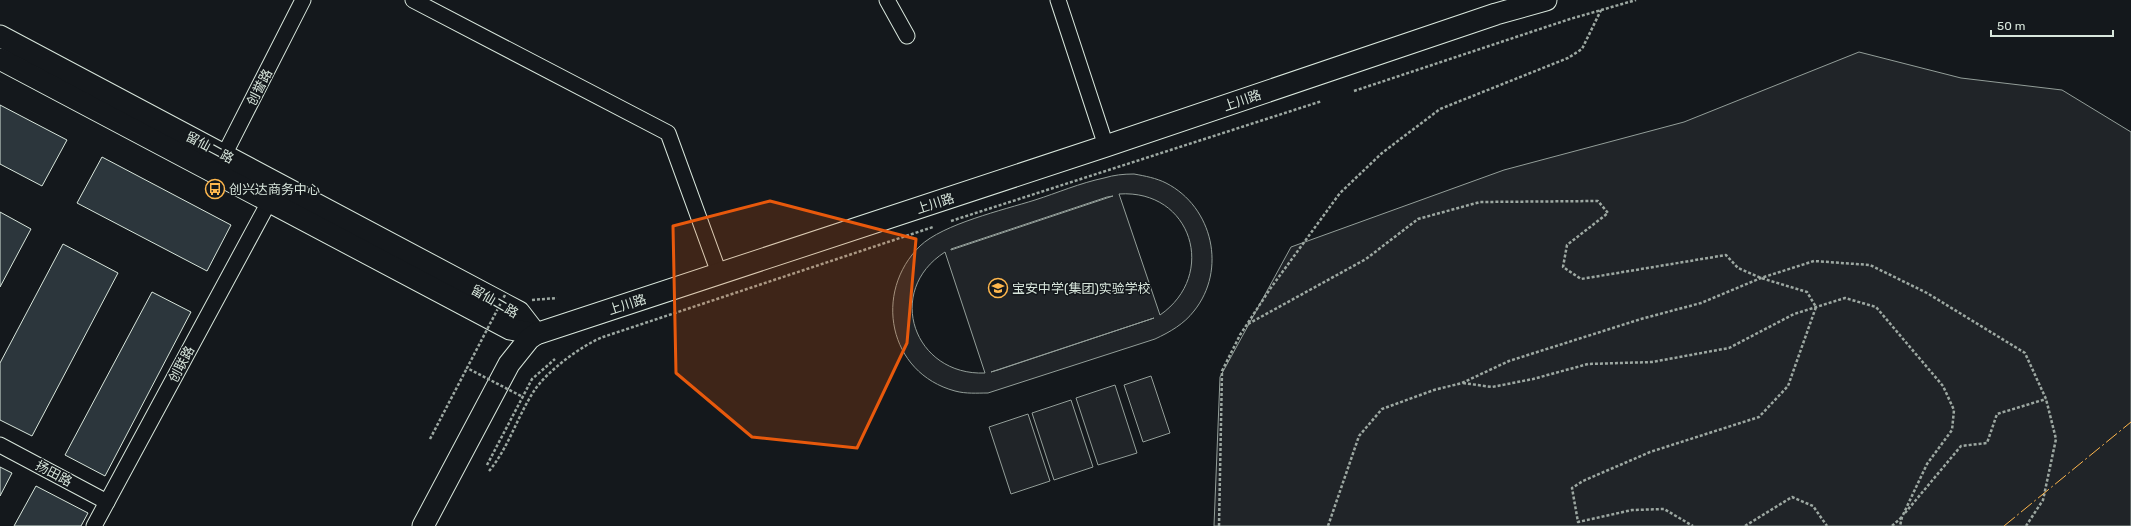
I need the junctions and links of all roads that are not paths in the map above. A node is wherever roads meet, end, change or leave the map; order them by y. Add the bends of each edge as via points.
1 (303, 0) edge
2 (414, 0) edge
3 (888, 0) edge
4 (1058, 0) edge
5 (1546, 0) edge
6 (0, 36) edge
7 (907, 36) dead end
8 (0, 59) edge
9 (1106, 146) junction
10 (220, 164) junction
11 (269, 202) junction
12 (719, 273) junction
13 (536, 334) junction
14 (0, 445) edge
15 (107, 502) junction
16 (94, 526) edge
17 (423, 526) edge

1 - 10 street, 创誉路
2 - 12 street via 668,133
3 - 7 street
4 - 9 street
5 - 9 main road, 上川路 via 1496,14
6 - 10 main road, 留仙二路
8 - 10 main road, 留仙二路
9 - 12 main road, 上川路
10 - 11 main road, 留仙二路
10 - 13 main road, 留仙二路 via 519,312
11 - 13 main road, 留仙二路 via 510,329
11 - 15 street, 创联路
12 - 13 main road, 上川路
13 - 17 main road, 上川路 via 509,364
14 - 15 street, 扬田路
15 - 16 street, 创联路

